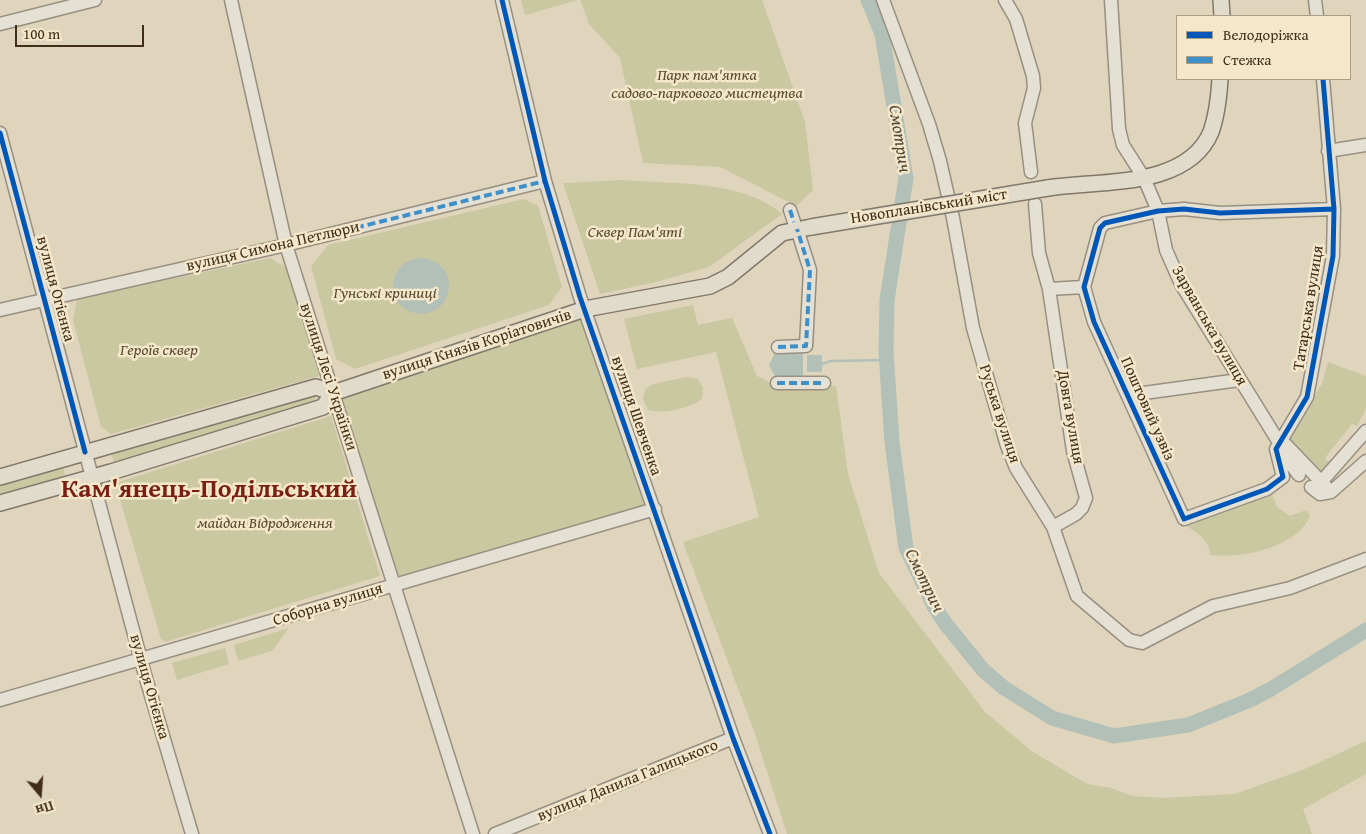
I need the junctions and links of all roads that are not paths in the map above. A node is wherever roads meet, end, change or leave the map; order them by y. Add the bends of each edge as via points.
1 (95, 0) edge
2 (231, 0) edge
3 (502, 0) edge
4 (883, 0) edge
5 (1005, 0) edge
6 (1111, 0) edge
7 (1221, 0) edge
8 (1314, 0) edge
9 (1222, 15) edge
10 (1317, 15) edge
11 (0, 24) edge
12 (1220, 80) edge
13 (1323, 80) edge
14 (0, 133) edge
15 (1366, 144) edge
16 (1328, 151) junction
17 (1031, 172) dead end
18 (1144, 178) junction
19 (545, 181) junction
20 (1035, 204) dead end
21 (1334, 210) junction
22 (1158, 211) junction
23 (798, 222) junction
24 (286, 245) junction
25 (1084, 287) junction
26 (1049, 289) junction
27 (45, 300) junction
28 (586, 309) junction
29 (0, 310) edge
30 (778, 347) dead end
31 (1239, 380) junction
32 (777, 383) dead end
33 (824, 383) dead end
34 (333, 393) junction
35 (1129, 396) junction
36 (1366, 431) edge
37 (1280, 444) junction
38 (85, 452) junction
39 (1366, 461) edge
40 (1299, 475) dead end
41 (0, 477) edge
42 (92, 478) junction
43 (1317, 484) junction
44 (0, 503) edge
45 (655, 509) junction
46 (1053, 527) junction
47 (1366, 559) edge
48 (395, 585) junction
49 (142, 659) junction
50 (0, 700) edge
51 (733, 738) junction
52 (192, 834) edge
53 (473, 834) edge
54 (495, 834) edge
55 (770, 834) edge

1 - 11 street
2 - 24 street, вулиця Лесі Українки
3 - 19 street, вулиця Шевченка
4 - 46 street, Руська вулиця via 940,161 973,328 1007,446 1024,484
5 - 17 street via 1016,19 1033,76 1034,88 1025,123
6 - 18 street, Зарванська вулиця via 1120,138
7 - 9 main road
8 - 10 street
12 - 18 main road, Новопланівський міст via 1219,100 1210,132 1194,157 1172,170
13 - 16 street, Татарська вулиця
14 - 27 street, вулиця Огієнка
15 - 16 street
16 - 21 street, Татарська вулиця
18 - 22 street, Зарванська вулиця
18 - 23 main road, Новопланівський міст, bridge
19 - 24 street, вулиця Симона Петлюри
19 - 28 street, вулиця Шевченка
20 - 26 street, Довга вулиця via 1039,253
21 - 22 street
21 - 37 street, Татарська вулиця via 1333,256 1307,397
22 - 25 street via 1105,222 1100,228
22 - 31 street, Зарванська вулиця via 1166,250 1181,284
23 - 28 main road, вулиця Князів Коріатовичів via 728,277 710,286
23 - 30 street via 810,270 806,346
24 - 27 street, вулиця Симона Петлюри
24 - 34 street, вулиця Лесі Українки
25 - 26 street
25 - 35 street, Поштовий узвіз via 1094,322
26 - 46 street, Довга вулиця via 1073,451 1086,498 1076,514
27 - 29 street, вулиця Симона Петлюри
27 - 38 street, вулиця Огієнка
28 - 34 main road, вулиця Князів Коріатовичів
28 - 45 street, вулиця Шевченка
31 - 35 street
31 - 37 street, Зарванська вулиця
32 - 33 street
34 - 38 main road, вулиця Князів Коріатовичів via 316,387
34 - 42 main road, вулиця Князів Коріатовичів via 323,407
34 - 48 street, вулиця Лесі Українки
35 - 37 street, Поштовий узвіз via 1184,519 1267,489 1281,480 1283,472 1275,453
36 - 43 street
37 - 40 street, Зарванська вулиця via 1279,449
37 - 43 street via 1285,444
38 - 41 main road, вулиця Князів Коріатовичів
38 - 42 street, вулиця Огієнка
39 - 43 street via 1331,492
42 - 44 main road, вулиця Князів Коріатовичів
42 - 49 street, вулиця Огієнка
45 - 48 street, Соборна вулиця
45 - 51 street, вулиця Шевченка
46 - 47 street, Руська вулиця via 1077,596 1129,640 1142,643 1213,606 1290,588
48 - 49 street, Соборна вулиця
48 - 53 street, вулиця Лесі Українки
49 - 50 street, Соборна вулиця
49 - 52 street, вулиця Огієнка
51 - 54 street, вулиця Данила Галицького
51 - 55 street, вулиця Шевченка

